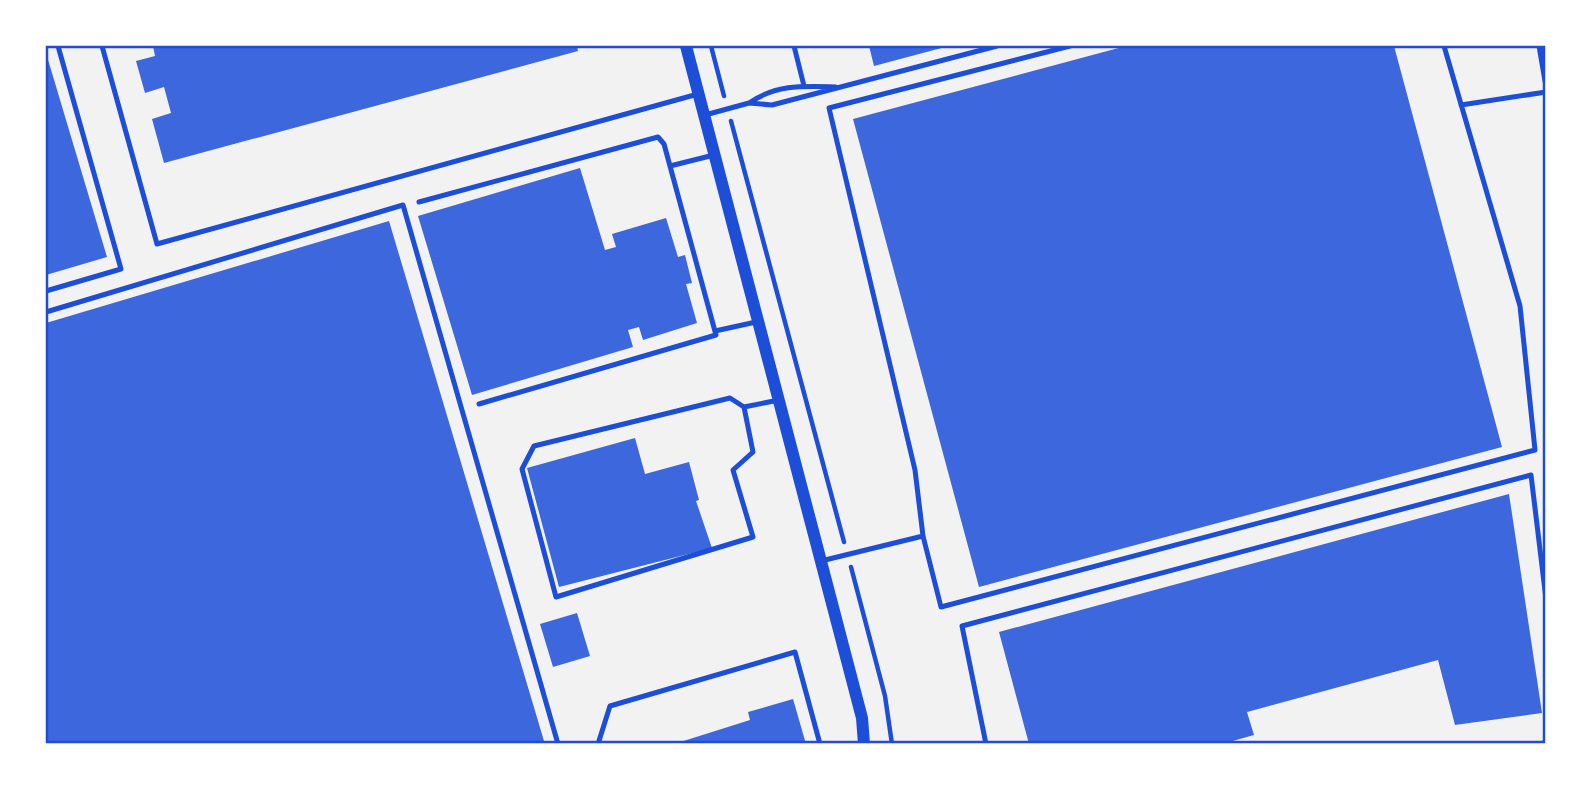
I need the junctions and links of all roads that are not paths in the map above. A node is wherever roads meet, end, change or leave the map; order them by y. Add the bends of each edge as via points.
1 (58, 46) edge
2 (102, 46) edge
3 (685, 46) edge
4 (794, 46) edge
5 (997, 46) edge
6 (1070, 46) edge
7 (1444, 46) edge
8 (1540, 46) edge
9 (1545, 81) edge
10 (804, 86) junction
11 (842, 87) junction
12 (1545, 92) edge
13 (698, 93) junction
14 (749, 103) junction
15 (1461, 105) junction
16 (704, 115) junction
17 (715, 155) junction
18 (670, 166) junction
19 (419, 202) dead end
20 (46, 291) edge
21 (46, 313) edge
22 (758, 322) junction
23 (715, 331) junction
24 (779, 400) junction
25 (479, 404) dead end
26 (744, 407) junction
27 (923, 536) junction
28 (821, 561) junction
29 (1545, 599) edge
30 (558, 744) edge
31 (598, 744) edge
32 (820, 744) edge
33 (864, 744) edge
34 (986, 744) edge

1 - 20 lane via 121,269
2 - 13 lane via 157,244
3 - 13 street
4 - 10 lane
5 - 11 lane
6 - 27 lane via 829,108 915,470
7 - 15 lane
8 - 9 street
10 - 11 lane
10 - 14 lane via 765,91
11 - 14 lane via 772,105
12 - 15 lane
13 - 16 street
14 - 16 lane
15 - 27 lane via 1520,306 1535,450 941,607
16 - 17 street
17 - 18 lane
17 - 22 street
18 - 19 lane via 658,136
18 - 23 lane
21 - 30 lane via 403,205
22 - 23 lane
22 - 24 street
23 - 25 lane via 716,335
24 - 26 lane
24 - 28 street
26 - 26 lane via 730,398 534,446 522,469 556,597 753,537 733,470 753,452
27 - 28 lane
28 - 33 street via 863,718
29 - 34 lane via 1531,475 962,626
31 - 32 lane via 610,706 795,652

